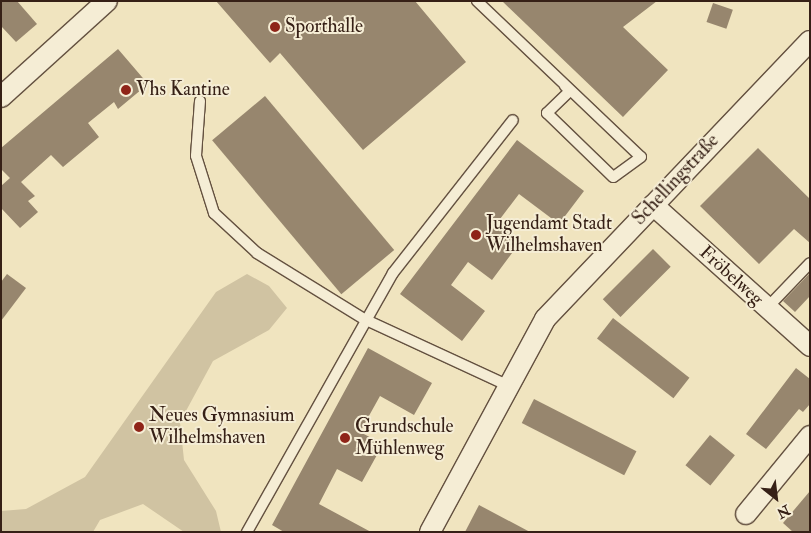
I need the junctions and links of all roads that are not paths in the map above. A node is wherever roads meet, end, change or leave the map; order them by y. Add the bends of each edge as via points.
1 (107, 1) edge
2 (477, 1) edge
3 (810, 40) edge
4 (565, 86) junction
5 (4, 88) edge
6 (200, 101) dead end
7 (513, 120) dead end
8 (653, 205) junction
9 (810, 263) edge
10 (767, 308) junction
11 (364, 319) junction
12 (810, 346) edge
13 (509, 386) junction
14 (810, 436) edge
15 (746, 514) dead end
16 (247, 532) edge
17 (430, 532) edge

1 - 5 street
2 - 4 lane
3 - 8 street, Schellingstraße
4 - 4 lane via 570,91 547,113 613,177 641,157
6 - 11 lane via 196,156 214,213 257,253
7 - 11 lane via 393,273
8 - 10 street, Fröbelweg
8 - 13 street, Schellingstraße via 545,319
9 - 10 lane
10 - 12 street, Fröbelweg
11 - 13 lane
11 - 16 lane
13 - 17 street, Schellingstraße
14 - 15 street

